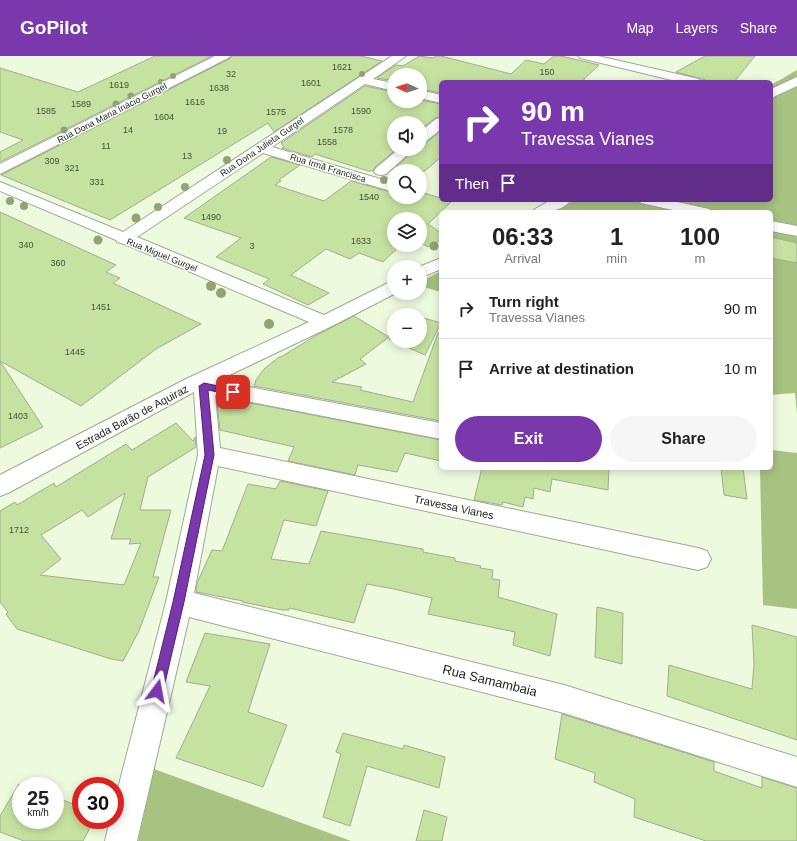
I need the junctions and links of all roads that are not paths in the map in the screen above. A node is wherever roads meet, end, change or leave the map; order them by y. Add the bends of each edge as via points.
1 (224, 56) edge
2 (400, 56) edge
3 (584, 56) edge
4 (363, 80) junction
5 (686, 80) edge
6 (797, 81) edge
7 (387, 85) edge
8 (773, 93) edge
9 (427, 96) edge
10 (439, 99) edge
11 (439, 124) edge
12 (427, 133) edge
13 (262, 148) junction
14 (399, 156) edge
15 (0, 170) edge
16 (381, 171) dead end
17 (0, 186) edge
18 (387, 186) edge
19 (559, 202) edge
20 (656, 202) edge
21 (544, 210) edge
22 (694, 210) edge
23 (773, 226) edge
24 (797, 231) edge
25 (123, 239) junction
26 (439, 264) edge
27 (427, 270) edge
28 (387, 291) edge
29 (325, 322) junction
30 (198, 385) junction
31 (439, 431) edge
32 (209, 455) junction
33 (0, 486) edge
34 (698, 559) dead end
35 (178, 602) junction
36 (797, 772) edge
37 (121, 841) edge

1 - 15 street, Rua Dona Maria Inácio Gurgel
2 - 4 street, Rua Dona Julieta Gurgel
3 - 5 street
4 - 7 street
4 - 13 street, Rua Dona Julieta Gurgel
6 - 8 street
9 - 10 street
11 - 12 street
13 - 18 street, Rua Irmã Francisca
13 - 25 street, Rua Dona Julieta Gurgel
14 - 16 street
17 - 25 street, Rua Miguel Gurgel
19 - 21 street
20 - 22 street
23 - 24 street
25 - 29 street, Rua Miguel Gurgel
26 - 27 street
28 - 29 street, Estrada Barão de Aquiraz
29 - 30 street, Estrada Barão de Aquiraz
30 - 31 street
30 - 32 street
30 - 33 street, Estrada Barão de Aquiraz
32 - 34 street, Travessa Vianes
32 - 35 street
35 - 36 street, Rua Samambaia via 564,699
35 - 37 street

